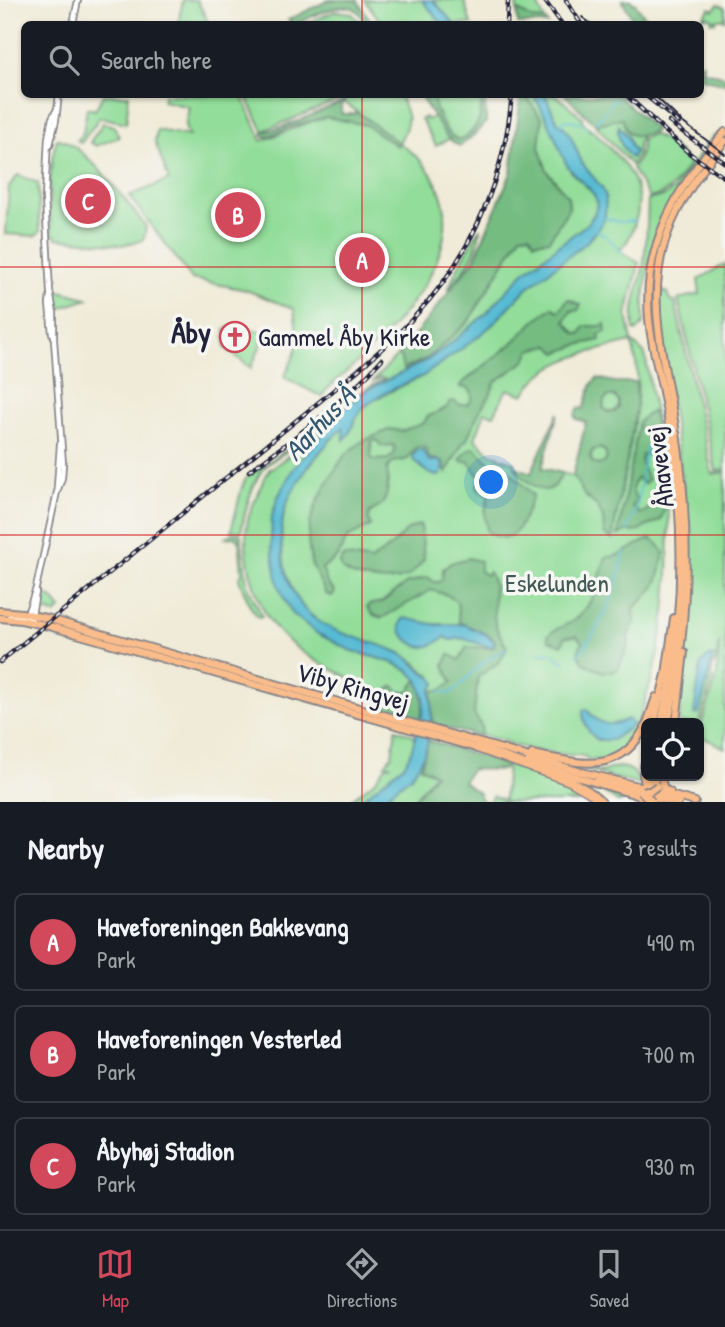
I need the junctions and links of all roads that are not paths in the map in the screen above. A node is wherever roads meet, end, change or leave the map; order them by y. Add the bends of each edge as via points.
1 (78, 0) edge
2 (74, 21) edge
3 (58, 98) edge
4 (725, 132) edge
5 (725, 141) edge
6 (652, 330) junction
7 (679, 528) junction
8 (685, 585) junction
9 (0, 611) edge
10 (30, 617) junction
11 (0, 618) edge
12 (668, 654) junction
13 (668, 694) joint
14 (649, 718) edge
15 (655, 718) edge
16 (663, 718) edge
17 (669, 718) edge
18 (677, 718) edge
19 (431, 732) junction
20 (641, 733) edge
21 (452, 735) junction
22 (477, 748) joint
23 (582, 777) junction
24 (648, 793) edge
25 (677, 799) edge
26 (598, 800) edge
27 (695, 802) edge

1 - 2 street
3 - 10 street via 48,148 45,200 61,436 57,492
4 - 6 main road, Åhavevej via 683,187 661,230 649,278
5 - 6 main road via 695,182 662,241 654,268
6 - 7 main road, Åhavevej via 671,437
6 - 8 main road, Åhavevej via 672,408 684,494
7 - 12 main road
7 - 13 main road, Åhavevej via 680,580
8 - 17 main road, Åhavevej
8 - 18 main road via 688,600
9 - 10 main road, Viby Ringvej
10 - 11 main road, Viby Ringvej
10 - 19 main road, Viby Ringvej
12 - 14 main road
12 - 15 main road
13 - 16 highway
19 - 21 main road, Viby Ringvej
19 - 22 main road, Viby Ringvej
20 - 21 main road via 621,755 595,764
21 - 23 main road, Viby Ringvej
22 - 23 highway
23 - 24 main road, Viby Ringvej
23 - 24 main road, Viby Ringvej
23 - 26 highway
24 - 25 highway
24 - 25 main road via 664,789
25 - 27 main road

